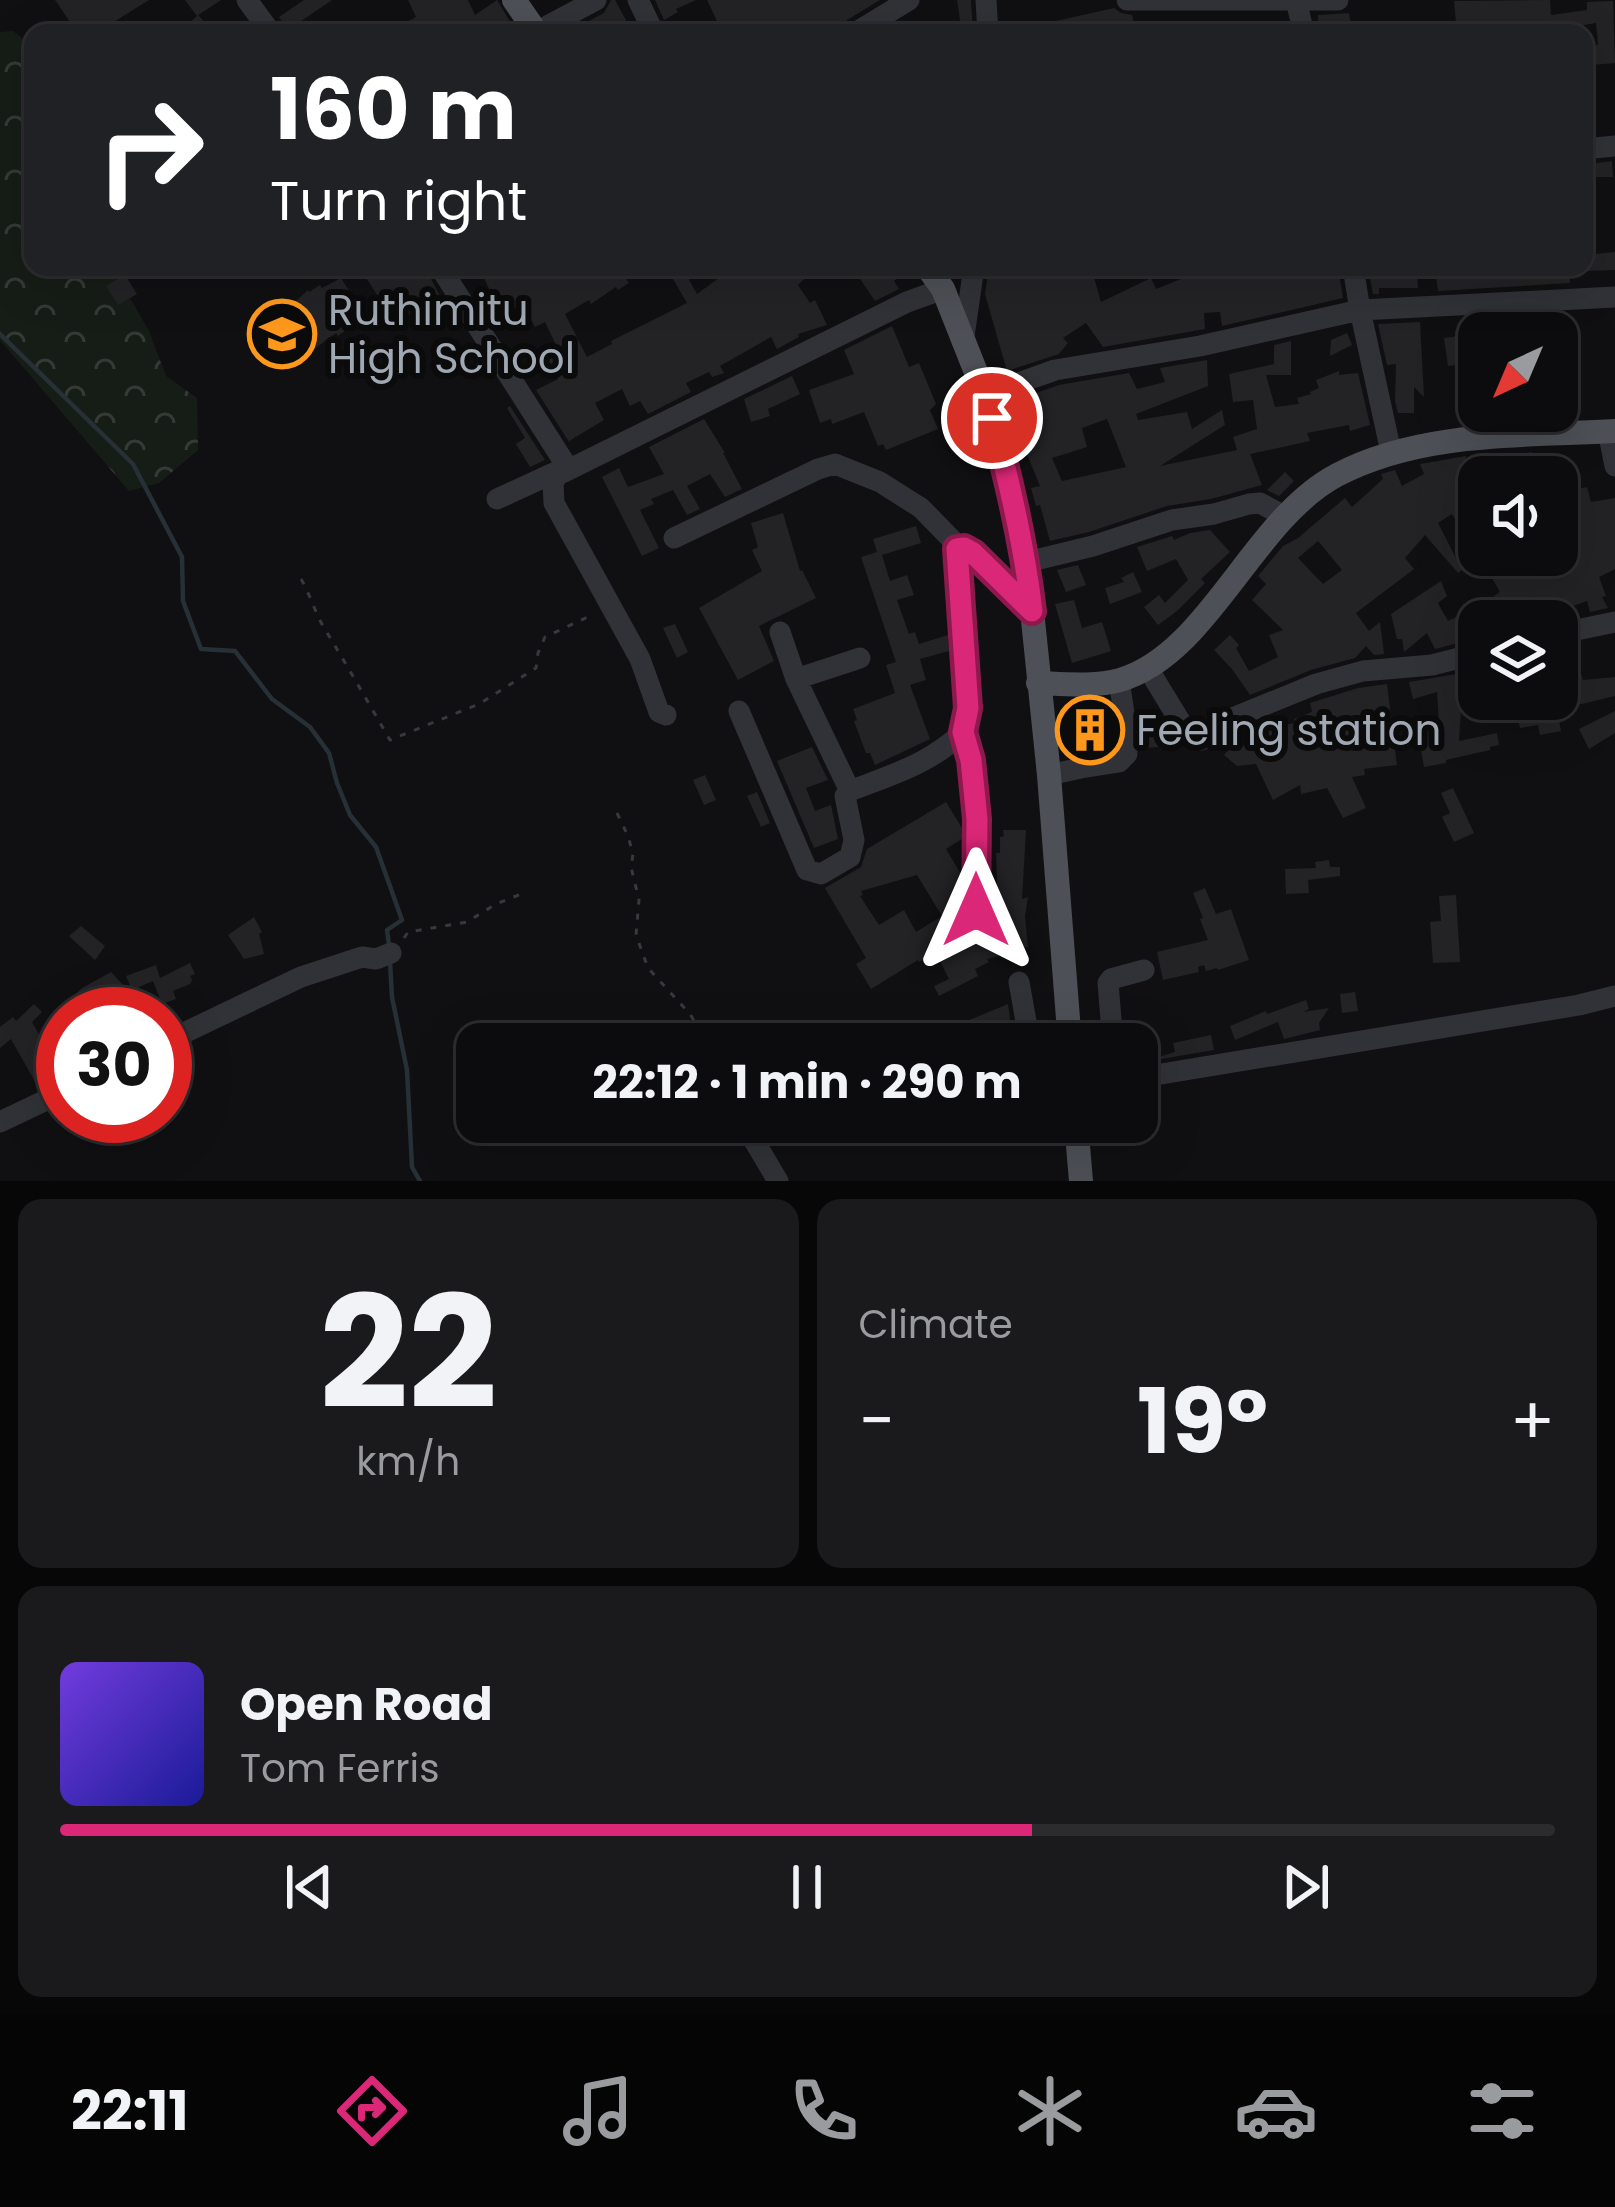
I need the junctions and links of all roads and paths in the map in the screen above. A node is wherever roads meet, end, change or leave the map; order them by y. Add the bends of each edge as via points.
1 (596, 0) edge
2 (909, 0) edge
3 (1127, 0) edge
4 (1338, 0) edge
5 (1296, 1) edge
6 (552, 24) edge
7 (870, 24) edge
8 (446, 276) edge
9 (934, 276) edge
10 (973, 276) edge
11 (1354, 276) edge
12 (943, 289) junction
13 (1615, 297) edge
14 (1360, 310) junction
15 (964, 336) junction
16 (985, 395) junction
17 (1611, 431) edge
18 (1508, 432) edge
19 (1508, 437) junction
20 (1391, 452) junction
21 (1615, 466) edge
22 (561, 469) junction
23 (497, 499) dead end
24 (1284, 516) junction
25 (674, 538) dead end
26 (960, 548) junction
27 (1027, 562) junction
28 (301, 579) dead end
29 (610, 607) junction
30 (1032, 611) junction
31 (1615, 622) edge
32 (1578, 630) edge
33 (780, 632) dead end
34 (860, 658) dead end
35 (1458, 658) edge
36 (1147, 668) junction
37 (796, 679) junction
38 (1119, 680) junction
39 (1038, 683) junction
40 (739, 711) dead end
41 (666, 715) dead end
42 (1126, 721) junction
43 (963, 732) junction
44 (1081, 768) junction
45 (1049, 775) junction
46 (850, 791) junction
47 (617, 813) dead end
48 (526, 892) dead end
49 (976, 910) dead end
50 (391, 953) joint
51 (1144, 970) dead end
52 (1019, 982) dead end
53 (1615, 995) edge
54 (695, 1023) edge
55 (1026, 1023) edge
56 (1068, 1023) edge
57 (1111, 1023) edge
58 (192, 1029) edge
59 (1158, 1075) edge
60 (36, 1105) edge
61 (0, 1122) edge
62 (755, 1143) edge
63 (1078, 1143) edge
64 (778, 1181) edge
65 (1081, 1181) edge

1 - 6 street
2 - 7 street
3 - 5 street
4 - 5 street
8 - 22 street via 564,462
9 - 12 main road
10 - 15 street
11 - 14 street
12 - 15 main road
12 - 22 street
13 - 14 street
14 - 16 street via 1055,370
14 - 20 street
15 - 16 main road
16 - 27 main road
17 - 19 main road
17 - 21 street
18 - 19 street
19 - 20 main road
20 - 24 main road via 1333,477
22 - 23 street
22 - 29 street via 554,503
24 - 27 street via 1249,504
24 - 36 main road via 1208,613
25 - 26 street via 835,464 921,508
26 - 30 street
26 - 43 street
27 - 30 main road
28 - 29 path via 390,740 495,695 536,668 545,637
29 - 41 street
30 - 39 main road
31 - 32 street
33 - 37 street
34 - 37 street
35 - 36 street via 1316,684 1208,728 1201,740 1186,731
36 - 38 main road
37 - 46 street
38 - 39 main road
38 - 42 street
39 - 45 main road
40 - 46 street via 802,864 814,874 853,851
42 - 44 street via 1124,759
42 - 44 street via 1084,725
43 - 46 street via 914,767
43 - 49 street via 977,819
44 - 45 street
45 - 56 main road
47 - 54 path via 633,854 636,935 648,968
48 - 50 path via 467,922 408,932
50 - 58 street via 301,977
51 - 57 street via 1108,983
52 - 55 street
53 - 59 street
60 - 61 street
62 - 64 street
63 - 65 main road

